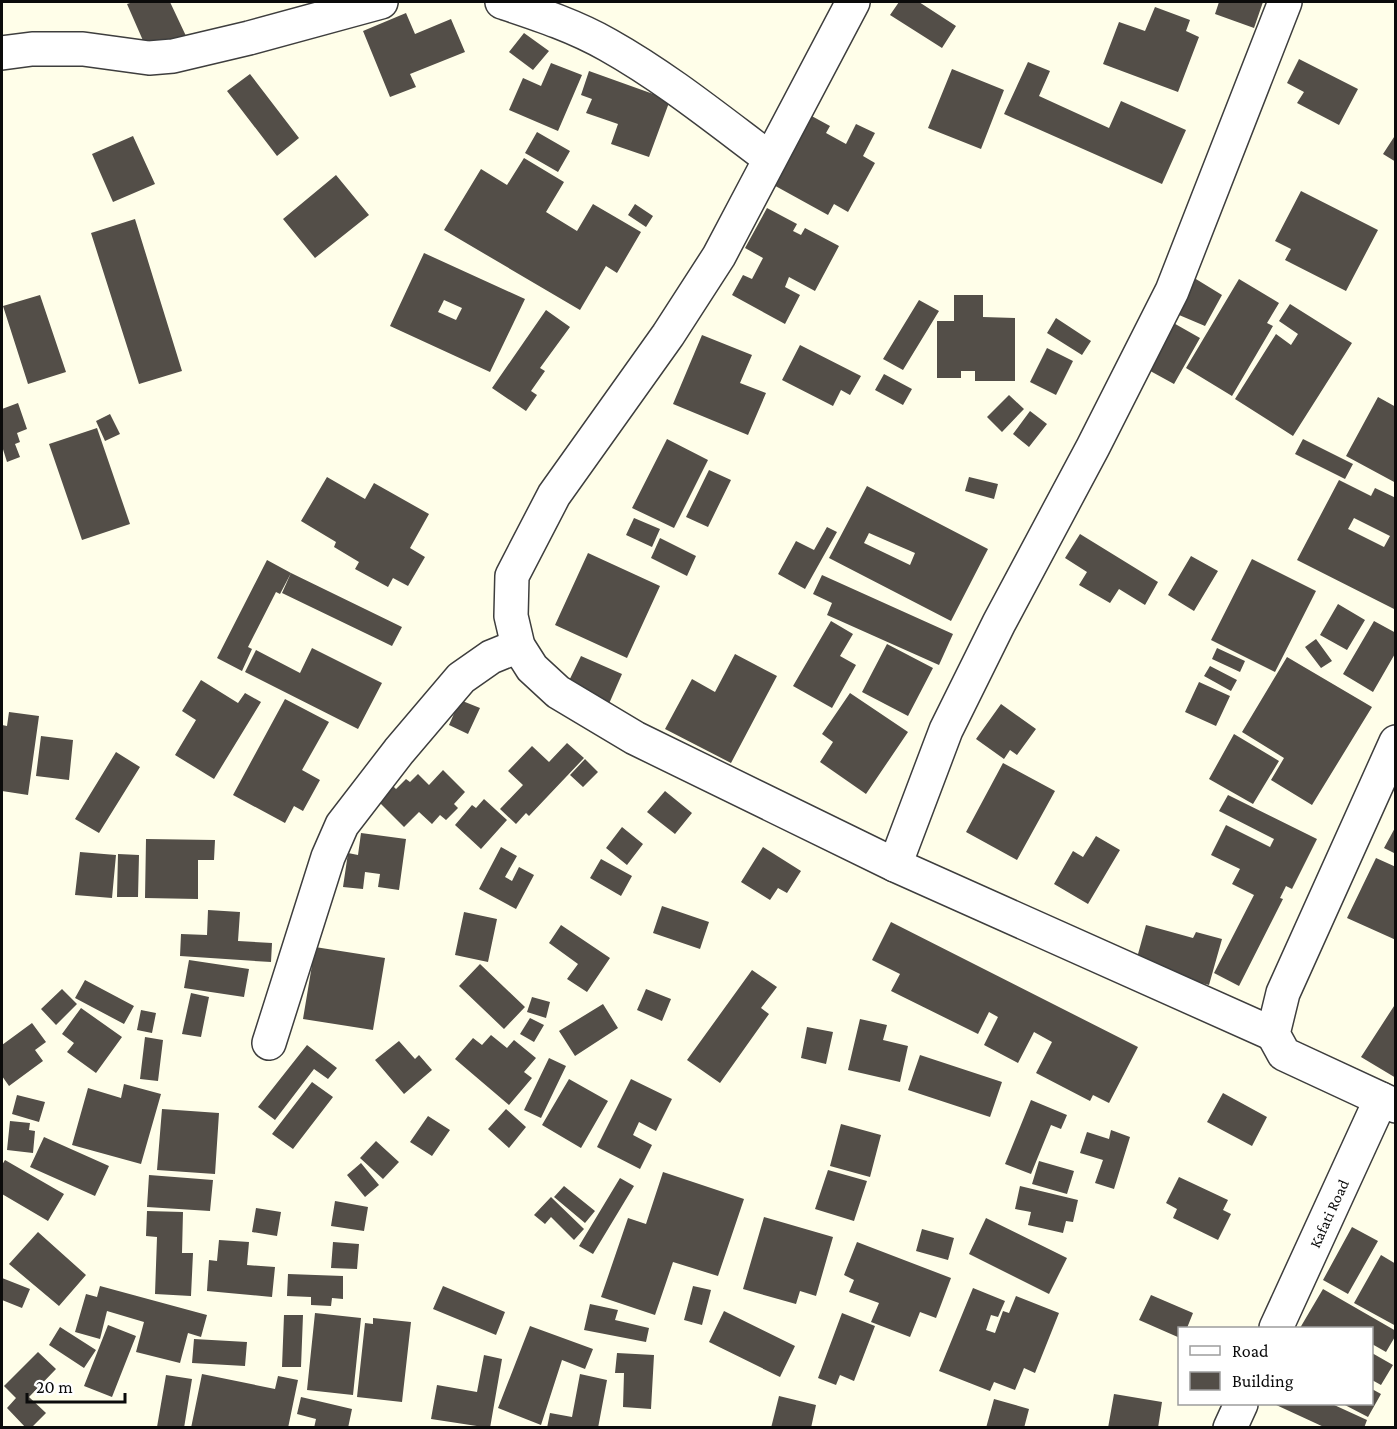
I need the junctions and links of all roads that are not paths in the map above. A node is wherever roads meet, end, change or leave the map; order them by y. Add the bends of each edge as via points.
1 (381, 2) edge
2 (502, 2) edge
3 (852, 2) edge
4 (1286, 2) edge
5 (2, 52) edge
6 (770, 158) junction
7 (518, 646) junction
8 (1395, 742) edge
9 (895, 865) junction
10 (1273, 1034) junction
11 (269, 1043) dead end
12 (1388, 1102) edge
13 (1277, 1327) edge
14 (1241, 1405) edge
15 (1230, 1428) edge

1 - 5 street via 172,56 149,58 83,49
2 - 6 street via 551,18 607,44 669,83
3 - 6 street
4 - 9 street via 1172,291 946,730
6 - 7 street via 719,256 554,495 512,576 511,616
7 - 9 street via 532,668 558,692 635,738
7 - 11 street via 491,657 461,678 342,825 328,857
8 - 10 street via 1283,993
9 - 10 street
10 - 12 street via 1284,1054
12 - 13 street, Kafati Road
14 - 15 street

